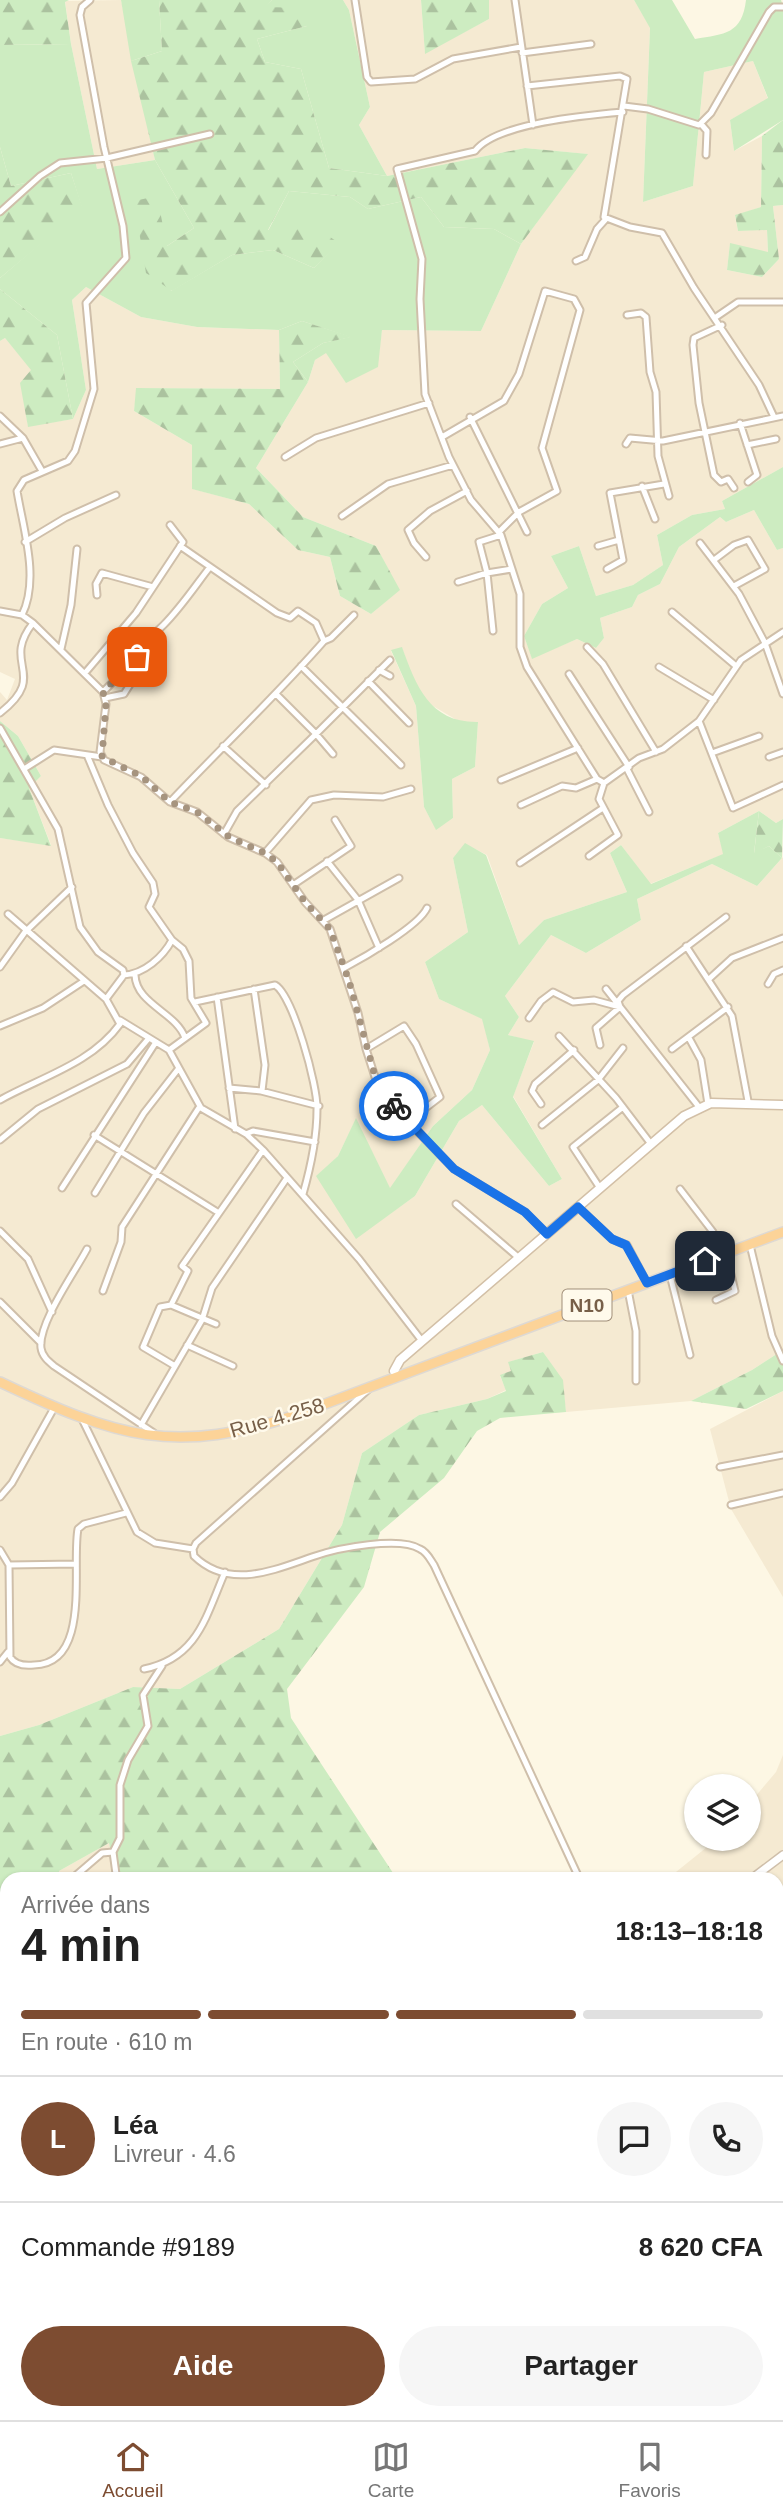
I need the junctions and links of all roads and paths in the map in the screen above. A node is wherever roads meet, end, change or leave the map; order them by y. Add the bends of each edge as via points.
1 (90, 0) edge
2 (355, 0) edge
3 (515, 0) edge
4 (783, 7) edge
5 (591, 44) dead end
6 (521, 50) junction
7 (527, 86) junction
8 (624, 109) junction
9 (702, 124) junction
10 (533, 125) junction
11 (209, 134) dead end
12 (706, 155) dead end
13 (107, 158) junction
14 (0, 212) edge
15 (606, 219) junction
16 (576, 261) dead end
17 (783, 302) edge
18 (627, 315) dead end
19 (716, 317) junction
20 (722, 325) junction
21 (429, 403) junction
22 (0, 416) edge
23 (783, 416) edge
24 (774, 417) junction
25 (470, 418) junction
26 (740, 423) junction
27 (705, 432) junction
28 (442, 437) junction
29 (23, 438) junction
30 (776, 439) dead end
31 (657, 441) junction
32 (0, 444) edge
33 (626, 444) dead end
34 (747, 445) junction
35 (285, 457) dead end
36 (453, 465) junction
37 (42, 471) junction
38 (748, 482) dead end
39 (664, 484) junction
40 (642, 486) junction
41 (734, 488) dead end
42 (467, 491) junction
43 (116, 495) dead end
44 (668, 496) dead end
45 (519, 512) junction
46 (342, 516) dead end
47 (655, 519) dead end
48 (170, 525) dead end
49 (501, 532) junction
50 (527, 532) dead end
51 (619, 540) junction
52 (25, 542) junction
53 (700, 543) dead end
54 (598, 546) dead end
55 (180, 547) junction
56 (77, 549) dead end
57 (426, 557) dead end
58 (714, 560) junction
59 (210, 567) junction
60 (512, 569) junction
61 (607, 569) dead end
62 (487, 573) junction
63 (458, 582) dead end
64 (734, 586) junction
65 (153, 587) junction
66 (97, 595) dead end
67 (0, 611) edge
68 (672, 612) dead end
69 (22, 615) junction
70 (354, 615) dead end
71 (33, 623) junction
72 (493, 631) dead end
73 (783, 632) edge
74 (116, 637) junction
75 (324, 641) junction
76 (765, 643) junction
77 (133, 646) junction
78 (587, 647) dead end
79 (61, 649) junction
80 (160, 660) dead end
81 (390, 660) dead end
82 (736, 666) junction
83 (301, 667) junction
84 (659, 667) dead end
85 (379, 670) junction
86 (85, 673) junction
87 (569, 674) dead end
88 (390, 676) dead end
89 (368, 681) junction
90 (276, 694) junction
91 (783, 694) edge
92 (104, 695) junction
93 (714, 700) junction
94 (343, 706) junction
95 (0, 713) edge
96 (699, 721) junction
97 (409, 723) dead end
98 (0, 728) edge
99 (316, 734) junction
100 (759, 736) dead end
101 (223, 746) junction
102 (578, 748) junction
103 (656, 752) junction
104 (783, 752) edge
105 (712, 753) junction
106 (333, 754) dead end
107 (87, 755) junction
108 (102, 757) junction
109 (769, 757) dead end
110 (401, 765) dead end
111 (628, 768) junction
112 (24, 769) junction
113 (597, 779) junction
114 (501, 780) dead end
115 (604, 783) junction
116 (266, 785) junction
117 (783, 785) edge
118 (411, 789) dead end
119 (170, 802) junction
120 (521, 805) dead end
121 (603, 808) junction
122 (649, 812) dead end
123 (335, 820) dead end
124 (224, 834) junction
125 (265, 853) junction
126 (589, 856) dead end
127 (327, 861) junction
128 (520, 863) dead end
129 (398, 878) dead end
130 (293, 885) junction
131 (72, 887) junction
132 (358, 900) junction
133 (427, 908) dead end
134 (8, 914) dead end
135 (726, 917) dead end
136 (324, 920) junction
137 (26, 932) junction
138 (783, 938) edge
139 (172, 940) junction
140 (686, 946) junction
141 (379, 948) junction
142 (0, 967) edge
143 (344, 968) junction
144 (783, 970) edge
145 (124, 975) junction
146 (135, 975) junction
147 (709, 979) junction
148 (85, 981) junction
149 (768, 984) dead end
150 (254, 989) junction
151 (606, 989) dead end
152 (217, 997) junction
153 (106, 999) junction
154 (195, 1002) junction
155 (620, 1007) junction
156 (729, 1007) junction
157 (529, 1018) dead end
158 (120, 1020) junction
159 (0, 1027) edge
160 (559, 1036) dead end
161 (149, 1038) junction
162 (185, 1038) junction
163 (689, 1038) junction
164 (156, 1042) junction
165 (600, 1045) dead end
166 (623, 1048) dead end
167 (366, 1049) junction
168 (673, 1049) dead end
169 (169, 1050) junction
170 (574, 1050) junction
171 (179, 1068) junction
172 (598, 1080) junction
173 (229, 1088) junction
174 (262, 1091) junction
175 (0, 1100) edge
176 (748, 1101) junction
177 (541, 1104) dead end
178 (703, 1105) junction
179 (783, 1105) edge
180 (200, 1106) junction
181 (318, 1106) junction
182 (622, 1107) junction
183 (411, 1125) junction
184 (542, 1125) dead end
185 (235, 1129) junction
186 (246, 1134) junction
187 (95, 1135) junction
188 (0, 1140) edge
189 (315, 1142) junction
190 (651, 1144) junction
191 (121, 1150) junction
192 (262, 1150) junction
193 (156, 1171) junction
194 (287, 1178) junction
195 (62, 1188) dead end
196 (600, 1188) junction
197 (680, 1189) dead end
198 (95, 1193) dead end
199 (303, 1194) junction
200 (456, 1204) dead end
201 (578, 1207) junction
202 (219, 1213) junction
203 (0, 1231) edge
204 (783, 1232) edge
205 (547, 1234) junction
206 (750, 1245) junction
207 (88, 1249) dead end
208 (724, 1254) junction
209 (519, 1258) junction
210 (670, 1275) junction
211 (647, 1283) junction
212 (628, 1290) junction
213 (103, 1291) dead end
214 (716, 1300) dead end
215 (0, 1302) edge
216 (171, 1304) junction
217 (52, 1312) junction
218 (202, 1320) junction
219 (216, 1324) dead end
220 (423, 1342) junction
221 (41, 1343) junction
222 (187, 1345) junction
223 (690, 1355) dead end
224 (783, 1361) edge
225 (175, 1366) junction
226 (233, 1366) dead end
227 (393, 1375) junction
228 (636, 1381) dead end
229 (0, 1382) edge
230 (370, 1387) junction
231 (54, 1408) junction
232 (82, 1419) junction
233 (141, 1425) junction
234 (160, 1436) junction
235 (783, 1455) edge
236 (720, 1467) dead end
237 (783, 1493) edge
238 (0, 1497) edge
239 (731, 1505) dead end
240 (126, 1513) junction
241 (193, 1549) junction
242 (0, 1550) edge
243 (76, 1564) junction
244 (9, 1565) junction
245 (225, 1572) junction
246 (0, 1615) edge
247 (8, 1616) junction
248 (8, 1652) junction
249 (0, 1662) edge
250 (162, 1665) junction
251 (144, 1669) dead end
252 (113, 1852) junction
253 (783, 1855) edge
254 (80, 1872) edge
255 (117, 1872) edge
256 (576, 1872) edge
257 (761, 1872) edge

1 - 13 street via 80,15
2 - 6 street via 368,77 377,83 415,79 453,59
3 - 6 street
4 - 9 street via 769,12
5 - 6 street
6 - 7 street
7 - 8 street via 625,76
7 - 10 street
8 - 9 street via 648,109
8 - 10 street
8 - 15 street via 603,210
9 - 12 street via 707,131
10 - 21 street via 483,140 475,151 397,169 422,258 420,299
11 - 13 street
13 - 14 street via 60,163
13 - 37 street via 126,258 87,300 94,389 75,451 68,461
15 - 16 street via 585,257
15 - 19 street via 661,231
17 - 19 street via 738,302
18 - 31 street via 646,317
19 - 20 street
20 - 24 street
20 - 27 street via 693,339
21 - 28 street
21 - 35 street via 316,438
22 - 29 street
23 - 24 street
24 - 26 street
25 - 28 street
25 - 45 street
25 - 45 street via 504,401 519,374 545,291 574,299 580,310 542,447 556,491
26 - 27 street
26 - 34 street
27 - 31 street
27 - 41 street via 714,475 721,482 729,479
28 - 36 street
29 - 32 street
29 - 37 street
30 - 34 street
31 - 33 street via 633,438
31 - 39 street
34 - 38 street via 757,475
36 - 42 street
36 - 46 street via 388,484
37 - 52 street via 19,483 17,491
39 - 40 street
39 - 44 street
40 - 47 street
40 - 51 street via 609,494
42 - 49 street
42 - 57 street via 430,511 408,530
43 - 52 street
45 - 49 street
45 - 50 street
48 - 55 street via 183,538
49 - 60 street
49 - 62 street via 479,542
51 - 54 street
51 - 61 street via 622,562
52 - 69 street via 29,596
53 - 58 street
55 - 59 street
55 - 65 street
56 - 79 street
58 - 64 street
58 - 64 street via 741,541 753,545 765,569
59 - 75 street via 277,613 290,618 298,611 316,623
59 - 77 street via 164,625
60 - 62 street
60 - 102 street via 520,594 520,647 527,667
62 - 63 street
62 - 72 street
64 - 76 street
65 - 66 street via 103,573 96,584
65 - 74 street
67 - 69 street
68 - 82 street
69 - 71 street
70 - 75 street
71 - 79 street
71 - 95 street via 20,646 23,691
73 - 76 street
74 - 77 street via 125,646
74 - 86 street
75 - 83 street
76 - 82 street
76 - 91 street
77 - 92 street via 137,657
78 - 103 street via 603,664
79 - 86 street
80 - 92 street via 134,678 124,694
81 - 85 street
82 - 93 street
83 - 90 street
83 - 94 street
84 - 93 street
85 - 88 street
85 - 89 street
86 - 92 street
87 - 111 street
89 - 94 street
89 - 97 street
90 - 99 street
90 - 101 street
92 - 108 street
93 - 96 street
94 - 99 street
94 - 110 street
96 - 103 street
96 - 105 street
98 - 112 street
99 - 106 street
99 - 116 street
100 - 105 street
101 - 116 street
101 - 119 street
102 - 113 street
102 - 114 street
103 - 111 street
104 - 109 street
105 - 117 street via 733,808
107 - 108 street
107 - 112 street via 54,750
107 - 139 street via 108,805 153,883 155,894 149,907
108 - 119 street via 141,776
111 - 115 street
111 - 122 street
112 - 131 street via 58,829
113 - 115 street
113 - 120 street via 576,788 562,786
115 - 121 street via 599,799
116 - 124 street via 237,811
118 - 125 street via 383,797 334,794 310,800
119 - 124 street via 197,812
121 - 126 street via 618,835
121 - 128 street
123 - 127 street via 352,844
124 - 125 street
125 - 130 street
127 - 130 street
127 - 132 street
129 - 132 street
130 - 136 street
131 - 137 street
131 - 145 street via 76,916 88,940
132 - 136 street
132 - 141 street
133 - 141 street
134 - 137 street
135 - 140 street
136 - 143 street
137 - 142 street
137 - 148 street
138 - 147 street via 735,956
139 - 146 street via 165,953
139 - 154 street via 189,961
140 - 147 street
140 - 155 street via 623,995
141 - 143 street
143 - 167 street
144 - 149 street
145 - 146 street
145 - 153 street
146 - 162 street via 145,996 181,1028
147 - 156 street
148 - 153 street
148 - 159 street via 43,1008
150 - 152 street
150 - 174 street via 265,1065
150 - 181 street via 275,985 283,989 295,1016
151 - 155 street
152 - 154 street
152 - 173 street
153 - 158 street
154 - 162 street via 206,1023
155 - 157 street via 594,1000 573,1002 553,992
155 - 165 street via 596,1028
155 - 178 street via 683,1091
156 - 163 street
156 - 176 street
158 - 161 street
158 - 175 street via 90,1054
160 - 170 street
161 - 164 street
161 - 188 street via 127,1064 38,1109
162 - 169 street
163 - 168 street
163 - 178 street via 701,1060
164 - 169 street
164 - 187 street
166 - 172 street
167 - 183 street via 387,1100
167 - 183 street via 404,1026 416,1044 440,1097 414,1117
169 - 171 street
170 - 172 street
170 - 177 street via 535,1084 532,1091
171 - 180 street
171 - 191 street
172 - 182 street
172 - 184 street
173 - 174 street
173 - 185 street
174 - 181 street
176 - 178 main road
176 - 179 main road
178 - 190 main road
180 - 185 street
180 - 193 street
181 - 189 street
182 - 190 street
182 - 196 street via 573,1147
183 - 205 street via 454,1169 525,1212
185 - 186 street
186 - 189 street via 253,1131
186 - 192 street
187 - 191 street
187 - 195 street
189 - 199 street
190 - 196 main road
191 - 193 street
191 - 198 street
192 - 194 street
192 - 202 street
193 - 202 street
193 - 213 street via 122,1227
194 - 199 street
194 - 218 street via 212,1288
196 - 201 main road
197 - 208 street
199 - 220 street
200 - 209 street
201 - 205 main road
201 - 211 street via 612,1239 626,1245
202 - 216 street via 182,1266 188,1271
203 - 217 street via 28,1259
204 - 206 highway, N10
205 - 209 main road
206 - 208 highway, N10
206 - 224 street via 772,1336
207 - 217 street
208 - 210 highway, N10
208 - 214 street via 735,1291
209 - 220 main road
210 - 211 highway, N10
210 - 223 street
211 - 212 highway, N10
212 - 227 highway, N10
212 - 228 street via 636,1331
215 - 221 street
216 - 218 street
216 - 225 street via 160,1307 142,1342 146,1351
217 - 221 street
218 - 219 street
218 - 222 street
220 - 227 main road via 401,1360
221 - 233 street via 54,1366
222 - 225 street
222 - 226 street
225 - 233 street
227 - 230 highway, Rue 4.258 / N10
229 - 231 highway, Rue 4.258 / N10
230 - 234 highway, Rue 4.258 / N10 via 255,1428 197,1437
230 - 241 street
231 - 232 highway, Rue 4.258 / N10
231 - 238 street
232 - 234 highway, Rue 4.258 / N10 via 116,1430
232 - 240 street
233 - 234 street
235 - 236 street
237 - 239 street
240 - 241 street via 146,1540
240 - 243 street via 80,1526
241 - 245 street via 199,1561
242 - 244 street
243 - 244 street
243 - 248 street via 76,1611 61,1653 44,1665 30,1666 13,1661
244 - 247 street
245 - 250 street via 197,1637
245 - 256 street via 269,1573 317,1555 398,1543 422,1550 434,1565
246 - 247 street
247 - 248 street
248 - 249 street
250 - 251 street
250 - 252 street via 143,1695 148,1726 120,1785 120,1838
252 - 254 street via 102,1853
252 - 255 street
253 - 257 street

